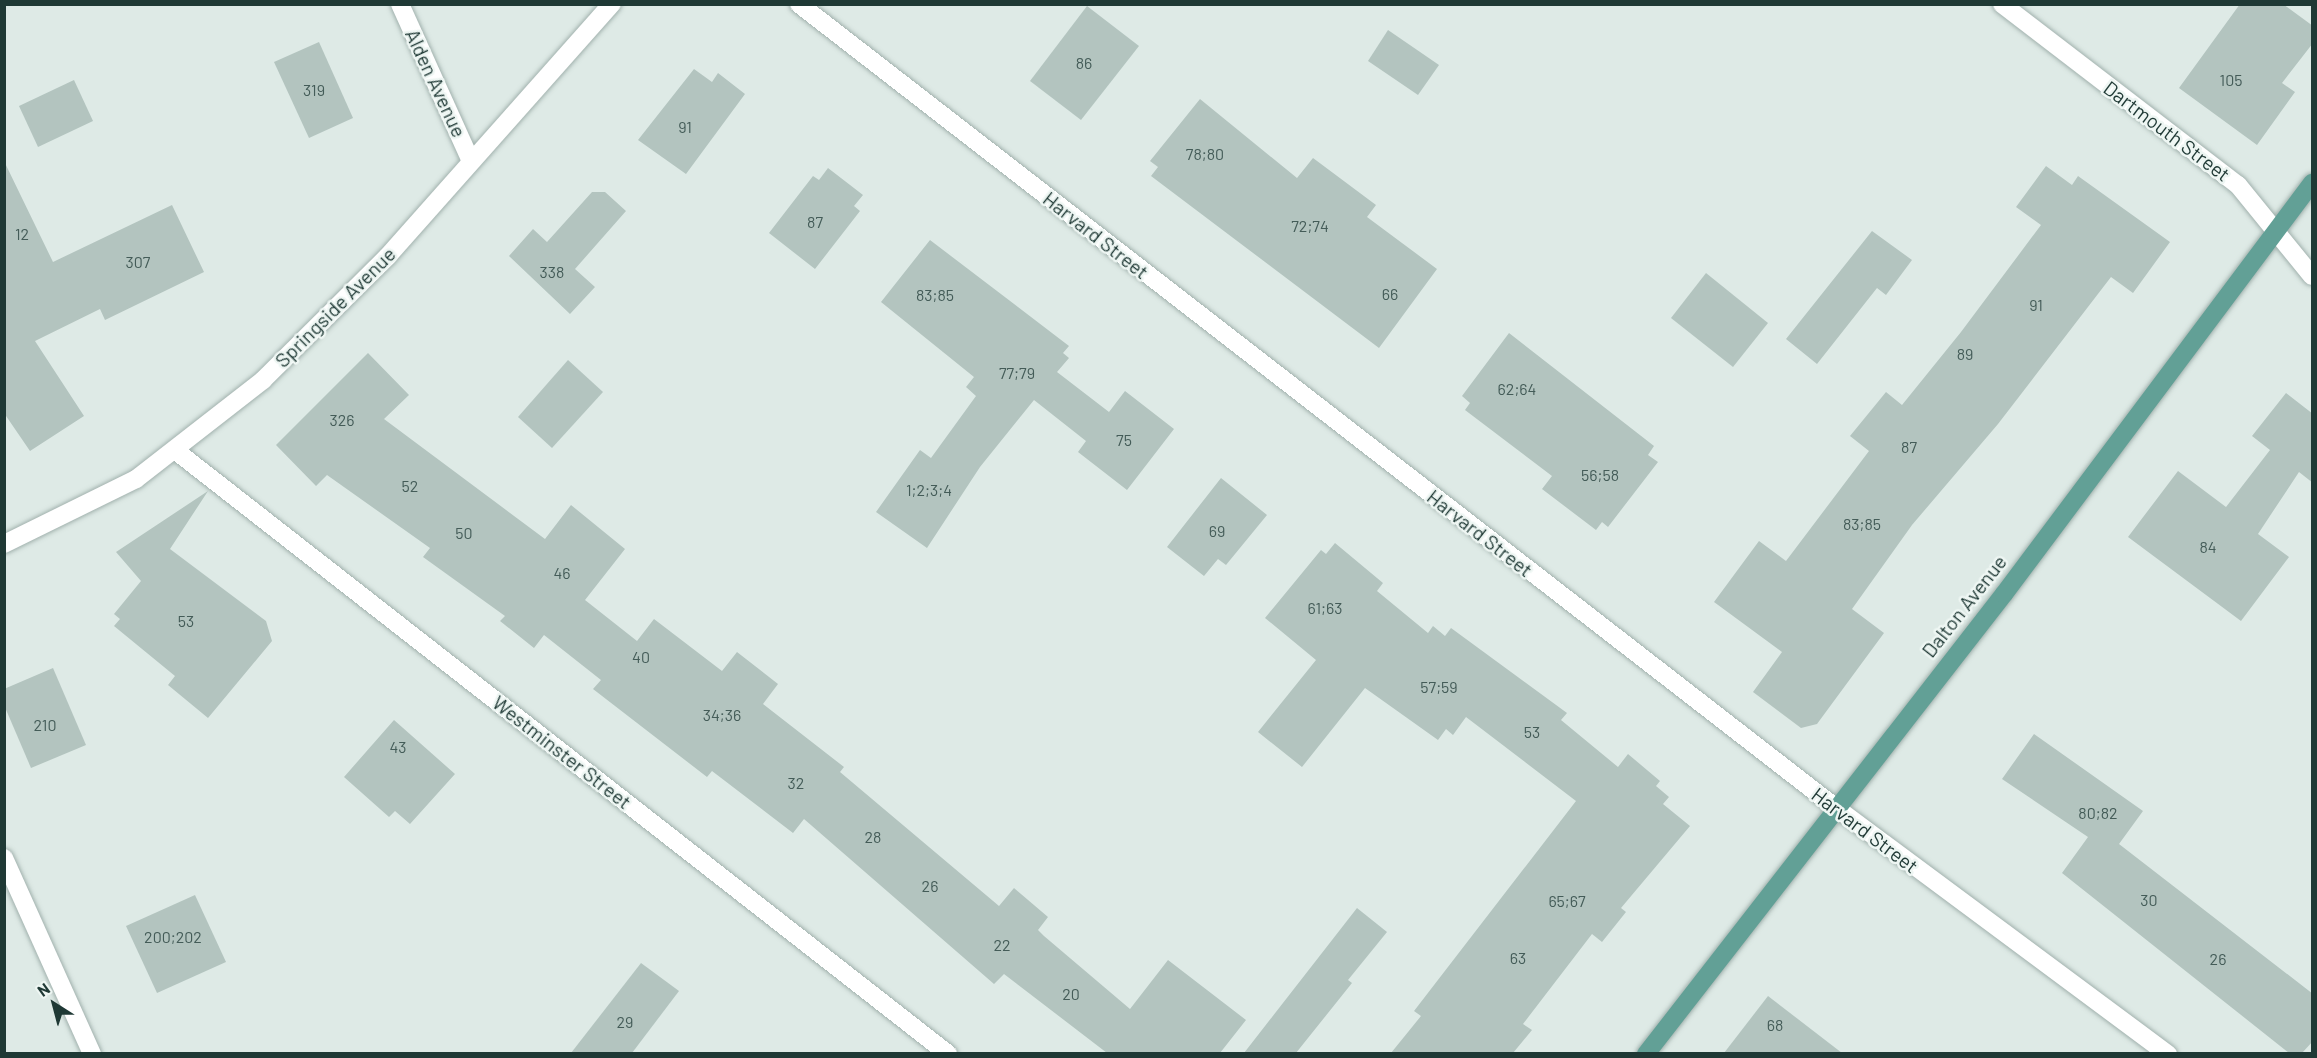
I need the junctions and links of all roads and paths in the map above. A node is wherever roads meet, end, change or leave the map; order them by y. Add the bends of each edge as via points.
1 (400, 4) edge
2 (612, 4) edge
3 (799, 4) edge
4 (2002, 4) edge
5 (471, 161) junction
6 (2313, 183) edge
7 (2274, 233) junction
8 (2313, 276) edge
9 (176, 450) junction
10 (6, 540) edge
11 (1835, 807) junction
12 (4, 858) edge
13 (92, 1053) edge
14 (948, 1053) edge
15 (1646, 1053) edge
16 (2168, 1053) edge

1 - 5 street, Alden Avenue
2 - 5 street, Springside Avenue
3 - 11 street, Harvard Street
4 - 7 street, Dartmouth Street via 2238,185
5 - 9 street, Springside Avenue via 387,257 263,381
6 - 7 main road, Dalton Avenue
7 - 8 street, Dartmouth Street
7 - 11 main road, Dalton Avenue via 2004,594
9 - 10 street, Springside Avenue via 136,479
9 - 14 street, Westminster Street
11 - 15 main road, Dalton Avenue
11 - 16 street, Harvard Street
12 - 13 street

